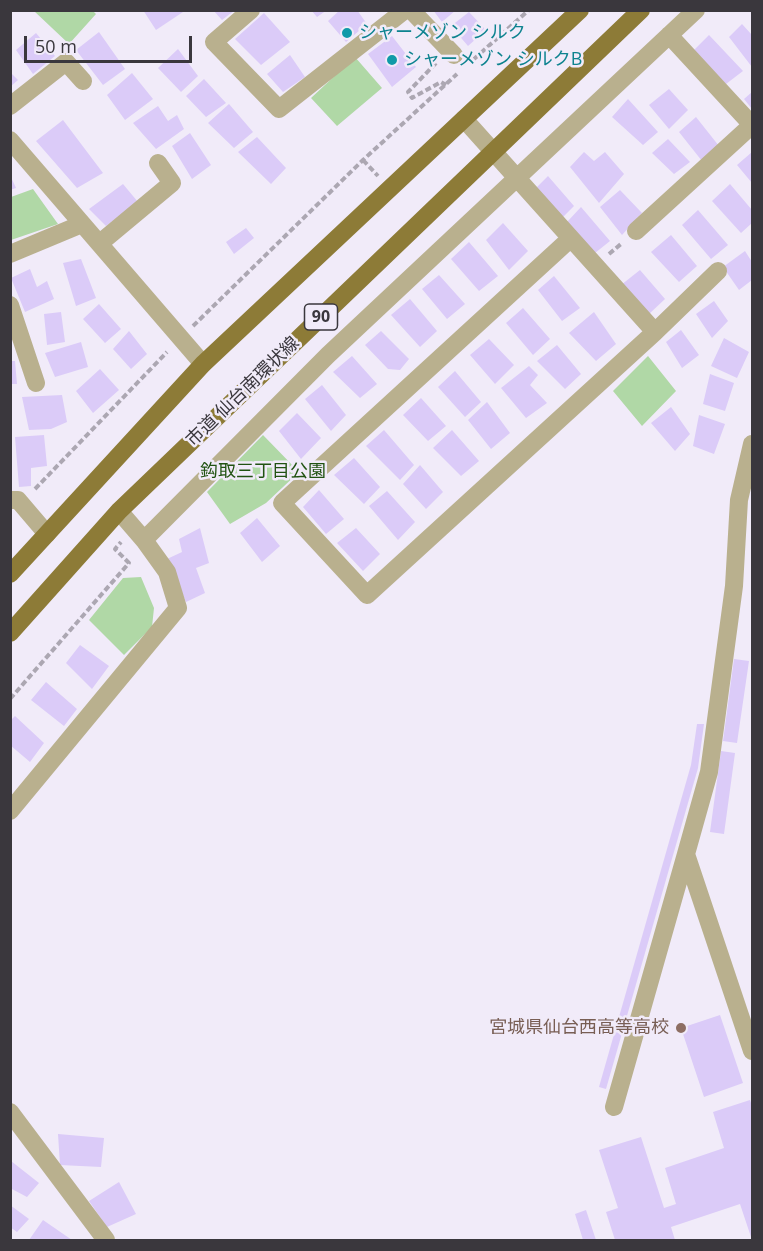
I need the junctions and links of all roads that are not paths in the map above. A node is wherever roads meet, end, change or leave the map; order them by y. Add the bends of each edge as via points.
1 (250, 10) edge
2 (405, 10) edge
3 (411, 10) edge
4 (580, 10) edge
5 (641, 10) edge
6 (696, 10) edge
7 (669, 35) junction
8 (455, 58) road end
9 (83, 81) dead end
10 (10, 106) edge
11 (464, 119) junction
12 (752, 125) edge
13 (10, 140) edge
14 (493, 152) junction
15 (158, 163) dead end
16 (515, 178) junction
17 (82, 224) junction
18 (636, 231) road end
19 (570, 239) junction
20 (100, 243) junction
21 (10, 254) edge
22 (718, 271) dead end
23 (10, 305) edge
24 (655, 332) junction
25 (203, 364) junction
26 (36, 383) dead end
27 (752, 447) edge
28 (16, 502) edge
29 (118, 511) junction
30 (47, 534) junction
31 (144, 540) junction
32 (10, 574) edge
33 (10, 633) edge
34 (10, 811) edge
35 (686, 854) junction
36 (753, 1051) edge
37 (614, 1107) dead end
38 (10, 1112) edge
39 (21, 1127) junction
40 (10, 1143) edge
41 (97, 1237) edge

1 - 2 street via 214,42 279,109
3 - 8 street
4 - 11 main road, 90
5 - 14 main road, 市道 仙台南環状線 / 90
6 - 7 street
7 - 12 street
7 - 16 street
9 - 10 street via 66,62
11 - 14 street
11 - 25 main road, 90
12 - 18 street
13 - 17 street
14 - 16 street
14 - 29 main road, 市道 仙台南環状線 / 90
15 - 20 street via 172,183
16 - 19 street
16 - 31 street via 328,355
17 - 20 street
17 - 21 street
19 - 24 street
19 - 24 street via 282,503 368,595
20 - 25 street
22 - 24 street
23 - 26 street
25 - 30 main road, 90
27 - 35 street via 739,500 734,585 709,772
28 - 30 street
29 - 31 street
29 - 33 main road, 市道 仙台南環状線 / 90
30 - 32 main road, 90
31 - 34 street via 167,572 178,608
35 - 36 street
35 - 37 street
38 - 39 street
39 - 40 street
39 - 41 street

